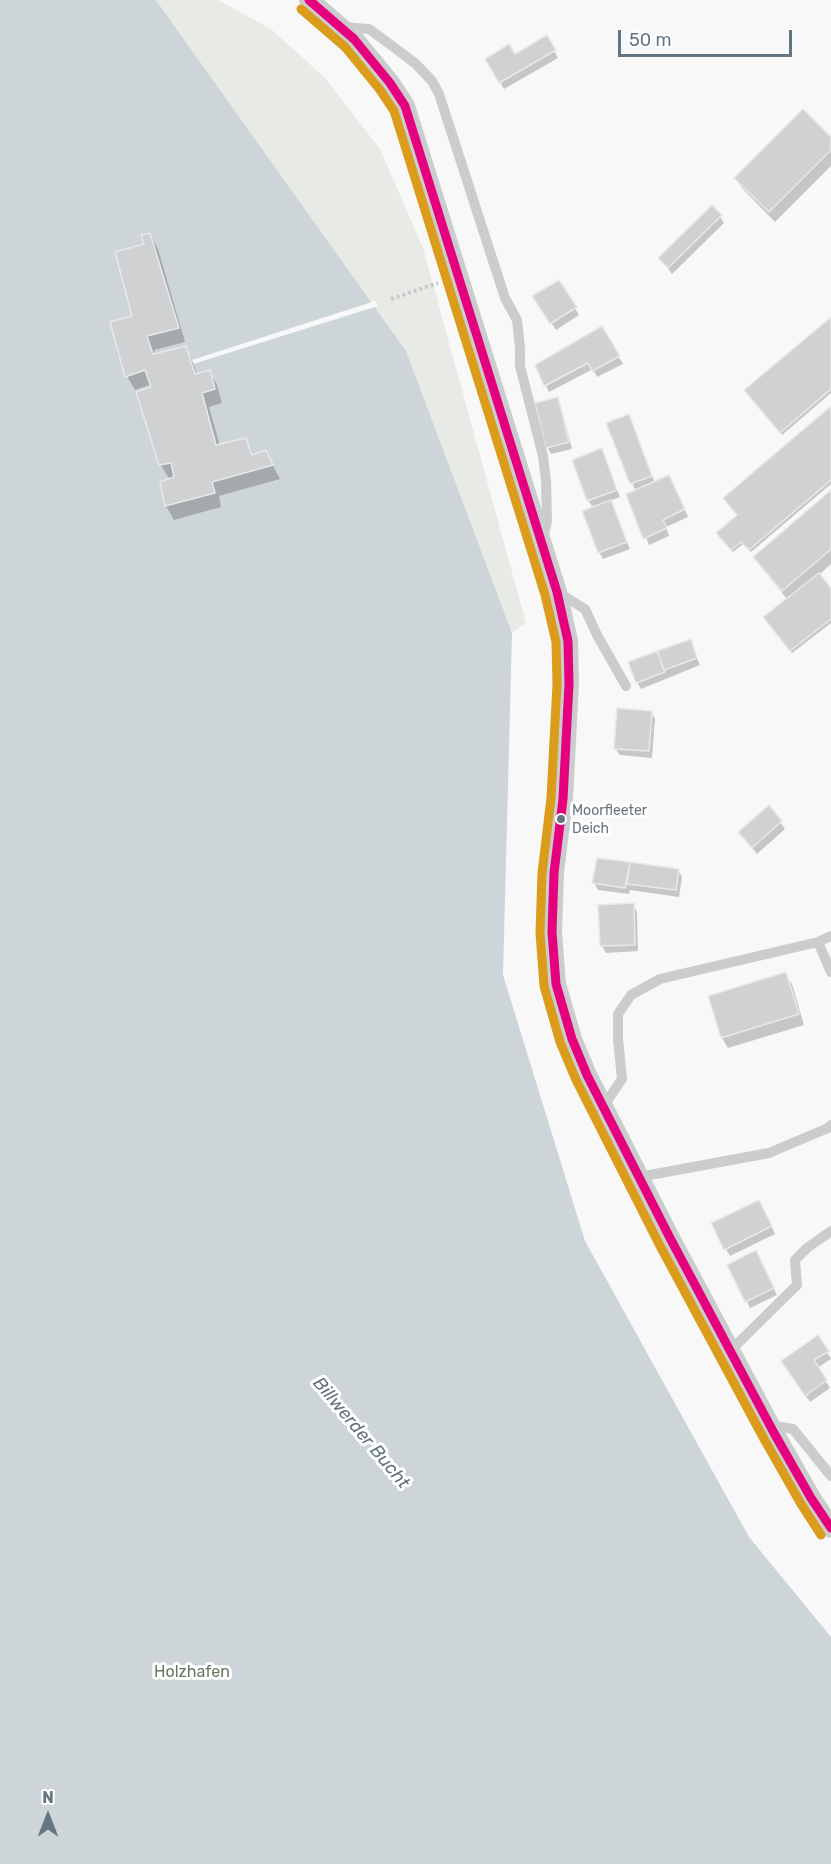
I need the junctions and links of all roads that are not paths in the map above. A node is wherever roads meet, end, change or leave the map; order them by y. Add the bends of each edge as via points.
1 (309, 0) edge
2 (342, 27) junction
3 (542, 542) junction
4 (557, 592) junction
5 (626, 686) dead end
6 (831, 936) edge
7 (818, 942) junction
8 (831, 972) edge
9 (603, 1107) junction
10 (831, 1125) edge
11 (639, 1177) junction
12 (831, 1231) edge
13 (730, 1351) junction
14 (769, 1425) junction
15 (831, 1476) edge
16 (831, 1528) edge

1 - 2 street
2 - 3 street via 370,57 405,106
2 - 3 lane via 369,29 416,64 439,94 505,298 517,320 520,366 546,481 548,521
3 - 4 street
4 - 5 lane via 585,609
4 - 9 street via 568,641 569,668 563,799 552,900 553,958 561,1006 572,1039
6 - 7 lane
7 - 8 lane
7 - 9 lane via 660,979 631,995 618,1014 622,1079
9 - 11 street
10 - 11 lane via 769,1153
11 - 13 street
12 - 13 lane via 795,1260 797,1285
13 - 14 street
14 - 15 lane via 793,1429
14 - 16 street

